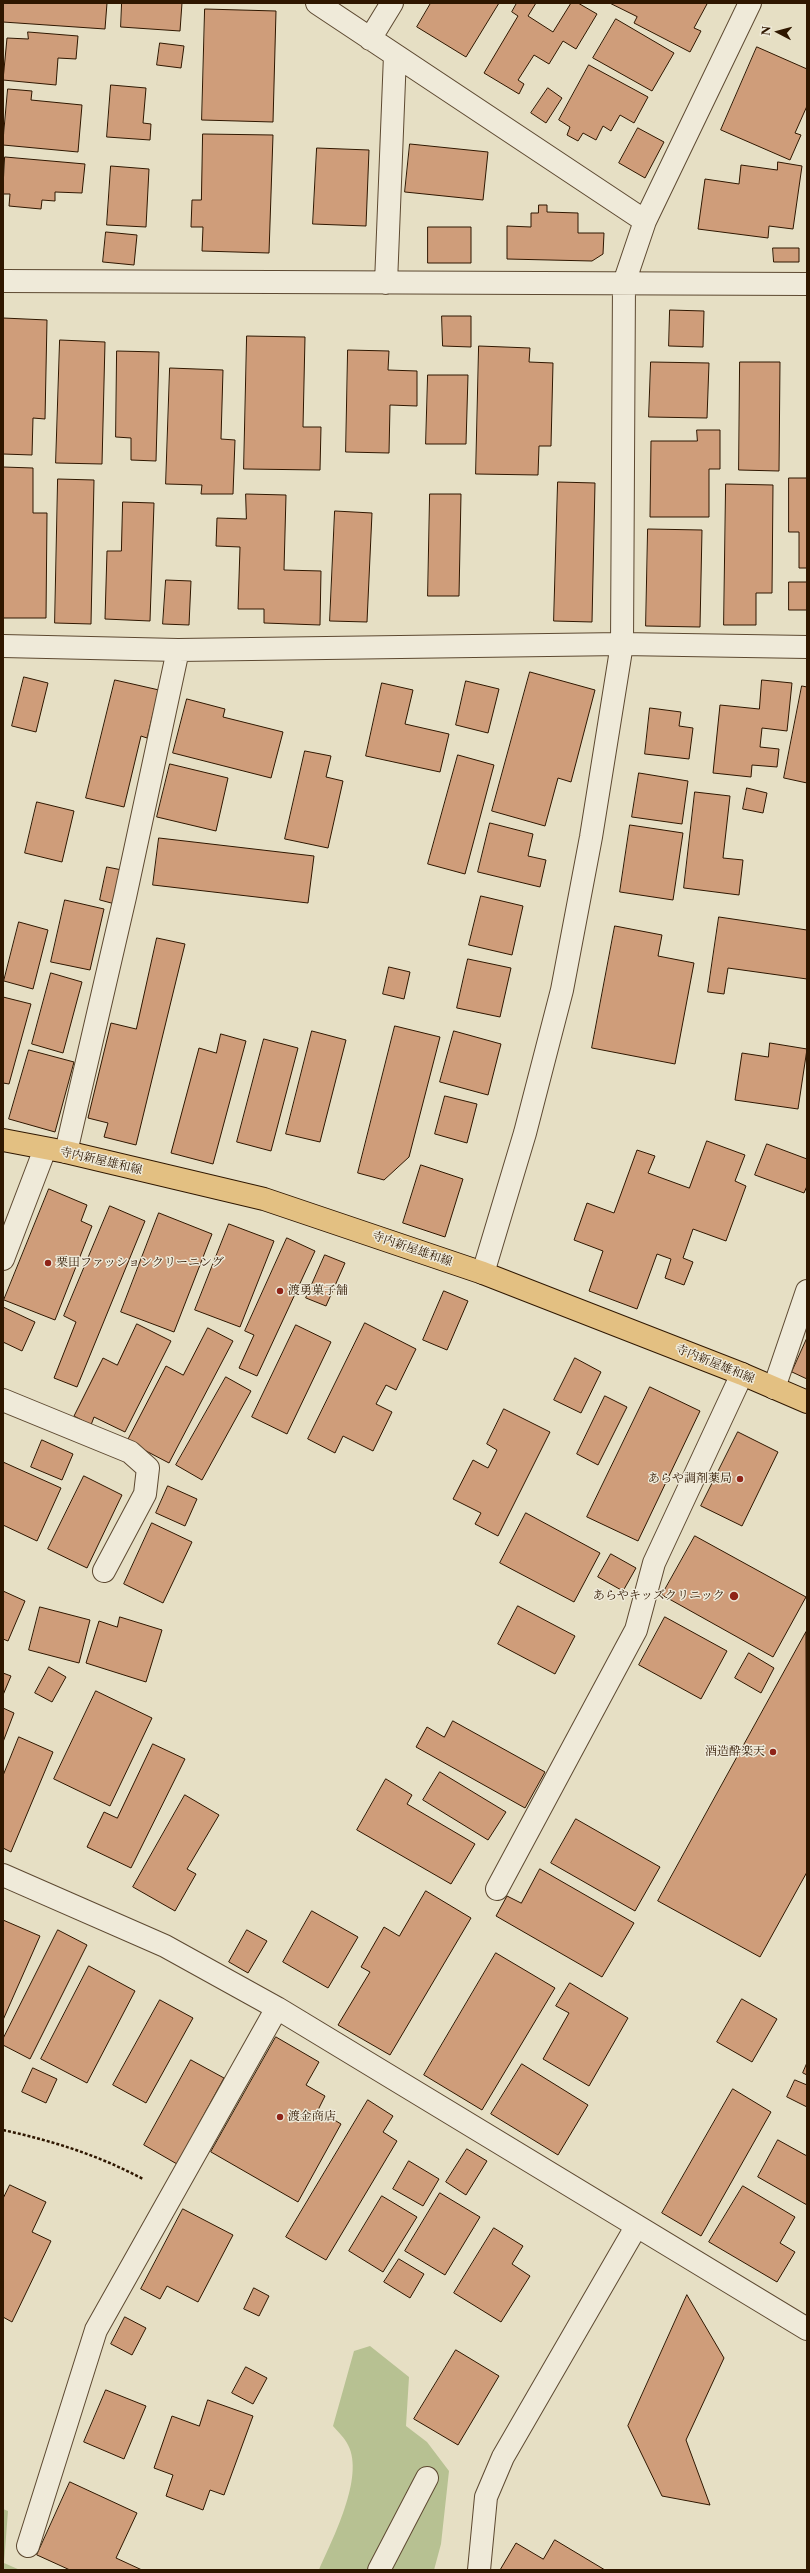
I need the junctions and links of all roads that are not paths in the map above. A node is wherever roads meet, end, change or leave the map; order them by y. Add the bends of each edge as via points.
1 (317, 3) edge
2 (392, 3) edge
3 (750, 3) edge
4 (370, 40) junction
5 (395, 55) junction
6 (645, 221) junction
7 (3, 281) edge
8 (386, 283) junction
9 (624, 284) junction
10 (807, 284) edge
11 (622, 644) junction
12 (3, 646) edge
13 (807, 648) edge
14 (178, 650) junction
15 (3, 1140) edge
16 (45, 1149) junction
17 (66, 1152) junction
18 (3, 1260) edge
19 (483, 1273) junction
20 (807, 1291) edge
21 (742, 1374) junction
22 (774, 1388) junction
23 (3, 1400) edge
24 (807, 1402) edge
25 (104, 1571) dead end
26 (3, 1875) edge
27 (497, 1889) dead end
28 (277, 2008) junction
29 (636, 2227) junction
30 (807, 2329) edge
31 (427, 2478) dead end
32 (28, 2546) dead end
33 (379, 2570) edge
34 (479, 2570) edge

1 - 4 street
2 - 4 street
3 - 6 street
4 - 5 street
5 - 6 street
5 - 8 street
6 - 9 street
7 - 8 street
8 - 9 street
9 - 10 street
9 - 11 street
11 - 13 street
11 - 14 street
11 - 19 street via 591,837 562,990 525,1133
12 - 14 street
14 - 17 street via 125,897
15 - 16 main road, 寺内新屋雄和線
16 - 17 main road, 寺内新屋雄和線
16 - 18 street
17 - 19 main road, 寺内新屋雄和線 via 264,1198
19 - 21 main road, 寺内新屋雄和線
20 - 22 street
21 - 22 main road, 寺内新屋雄和線
21 - 27 street via 654,1563 636,1630
22 - 24 main road, 寺内新屋雄和線
23 - 25 street via 130,1452 148,1468 145,1494
26 - 28 street via 165,1946
28 - 29 street
28 - 32 street via 96,2330
29 - 30 street
29 - 34 street via 503,2458 486,2496
31 - 33 street

